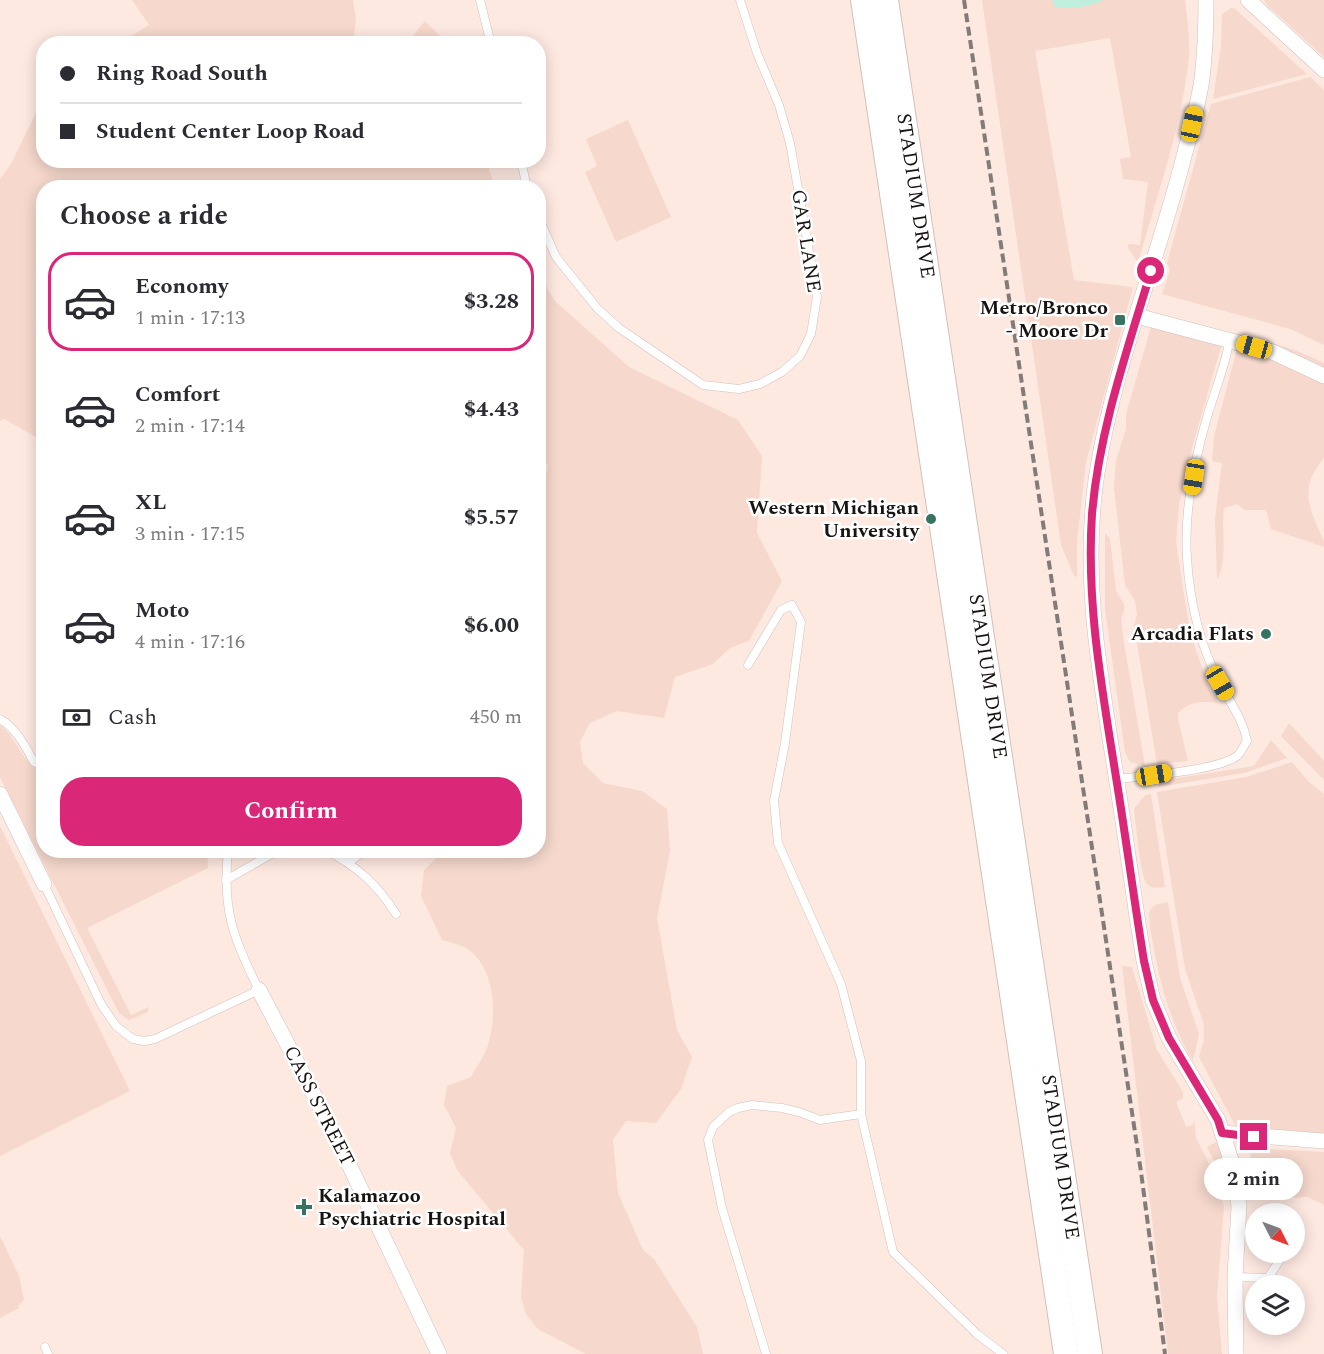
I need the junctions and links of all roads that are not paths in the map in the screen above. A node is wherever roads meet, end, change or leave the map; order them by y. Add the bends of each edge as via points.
1 (480, 0) edge
2 (740, 0) edge
3 (863, 0) edge
4 (886, 0) edge
5 (1206, 0) edge
6 (1248, 0) edge
7 (489, 36) edge
8 (1324, 70) edge
9 (546, 234) edge
10 (1137, 316) junction
11 (1229, 339) junction
12 (1324, 376) edge
13 (748, 665) dead end
14 (0, 719) edge
15 (36, 763) edge
16 (1116, 779) junction
17 (0, 794) edge
18 (227, 858) edge
19 (266, 858) edge
20 (341, 858) edge
21 (355, 858) edge
22 (349, 862) junction
23 (226, 880) junction
24 (44, 884) joint
25 (396, 914) dead end
26 (259, 990) junction
27 (861, 1114) junction
28 (1222, 1133) junction
29 (1324, 1141) edge
30 (1278, 1263) edge
31 (1235, 1277) junction
32 (439, 1354) edge
33 (766, 1354) edge
34 (1003, 1354) edge
35 (1066, 1354) edge
36 (1090, 1354) edge
37 (1236, 1354) edge

1 - 7 lane
2 - 9 lane, GAR LANE via 790,143 817,297 812,334 794,363 760,384 739,389 703,385 597,308 556,257
3 - 35 main road, STADIUM DRIVE
4 - 36 main road, STADIUM DRIVE
5 - 10 street via 1202,79
6 - 8 street
10 - 11 street
10 - 16 street via 1112,400 1091,534 1092,616
11 - 12 street via 1273,352
11 - 16 lane via 1200,441 1191,495 1187,559 1203,646 1244,724 1247,741 1238,755 1217,765
13 - 27 lane via 781,610 792,605 801,622 774,801 778,843 841,984 861,1061
14 - 15 lane via 19,737
16 - 28 street via 1153,1000 1169,1038
17 - 24 street
18 - 23 lane, CASS STREET
19 - 23 lane
20 - 22 lane
21 - 22 lane
22 - 25 lane via 385,897
23 - 26 lane, CASS STREET via 228,911 239,949
24 - 26 lane via 101,1004 116,1026 133,1039 155,1039
26 - 32 street, CASS STREET via 335,1135
27 - 33 lane via 820,1120 783,1108 752,1105 729,1112 713,1127 708,1140 722,1208
27 - 34 lane via 893,1252 977,1334
28 - 29 street
28 - 31 street via 1239,1206
30 - 31 lane via 1268,1278
31 - 37 street

